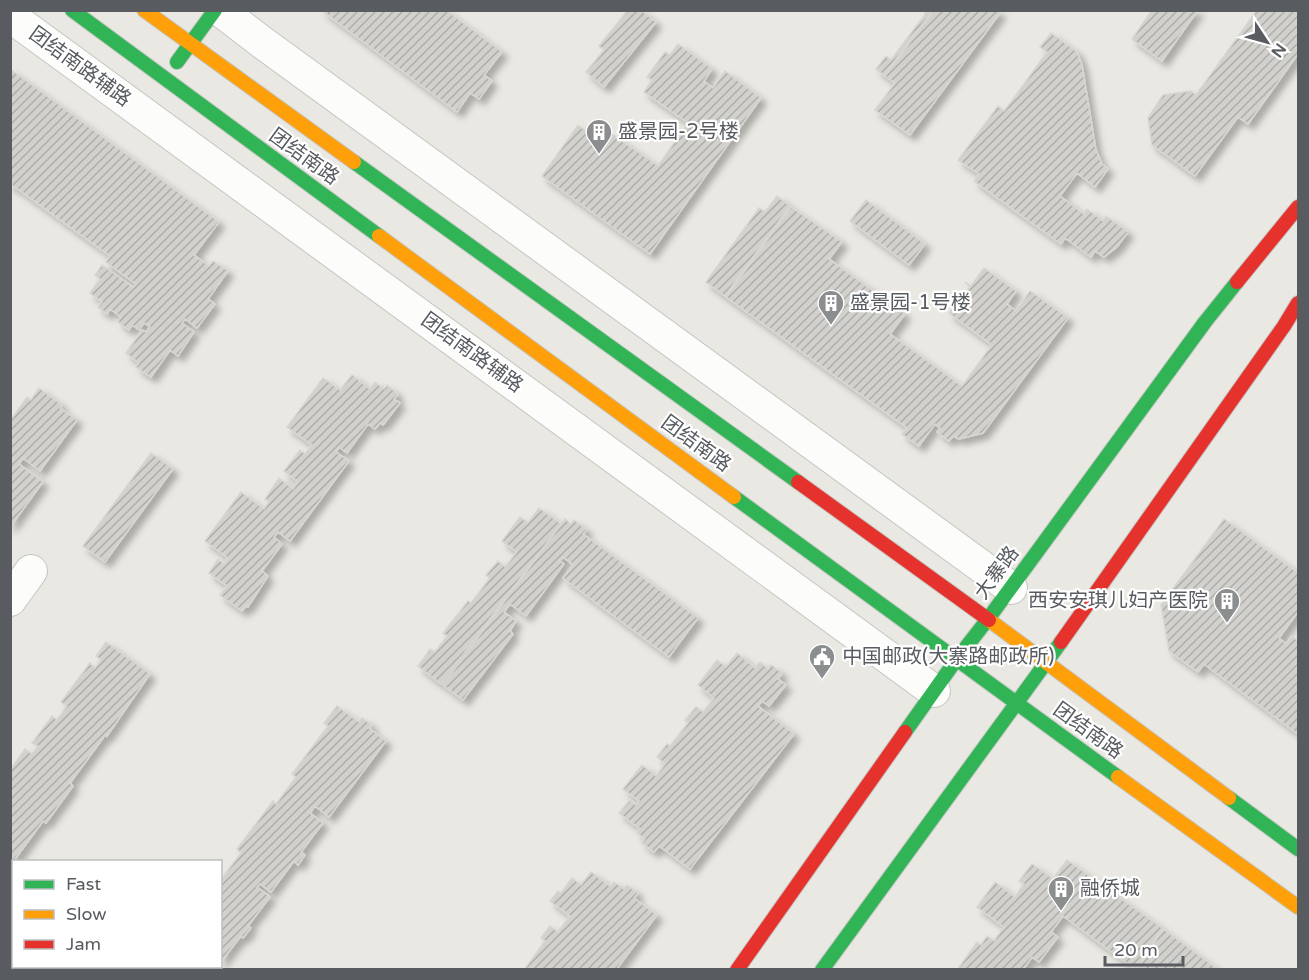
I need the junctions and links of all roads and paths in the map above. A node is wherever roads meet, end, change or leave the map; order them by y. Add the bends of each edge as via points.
1 (72, 10) edge
2 (144, 10) edge
3 (215, 10) edge
4 (220, 10) edge
5 (10, 16) edge
6 (190, 44) junction
7 (165, 78) junction
8 (1299, 207) edge
9 (1299, 303) edge
10 (31, 571) dead end
11 (1011, 588) junction
12 (10, 600) edge
13 (988, 619) junction
14 (956, 660) junction
15 (1046, 663) junction
16 (934, 691) junction
17 (1017, 704) junction
18 (1299, 849) edge
19 (1299, 907) edge
20 (737, 969) edge
21 (822, 969) edge

1 - 7 main road, 团结南路
2 - 6 main road, 团结南路
3 - 6 main road
4 - 11 street
5 - 16 street, 团结南路辅路
6 - 7 main road
6 - 13 main road, 团结南路
7 - 14 main road, 团结南路
8 - 11 main road, 大寨路 via 1205,322
9 - 15 main road
10 - 12 street
11 - 13 main road, 大寨路
13 - 14 main road, 大寨路
13 - 15 main road, 团结南路
14 - 16 main road, 大寨路
14 - 17 main road, 团结南路
15 - 17 main road
15 - 18 main road, 团结南路
16 - 20 main road, 大寨路
17 - 19 main road, 团结南路
17 - 21 main road

